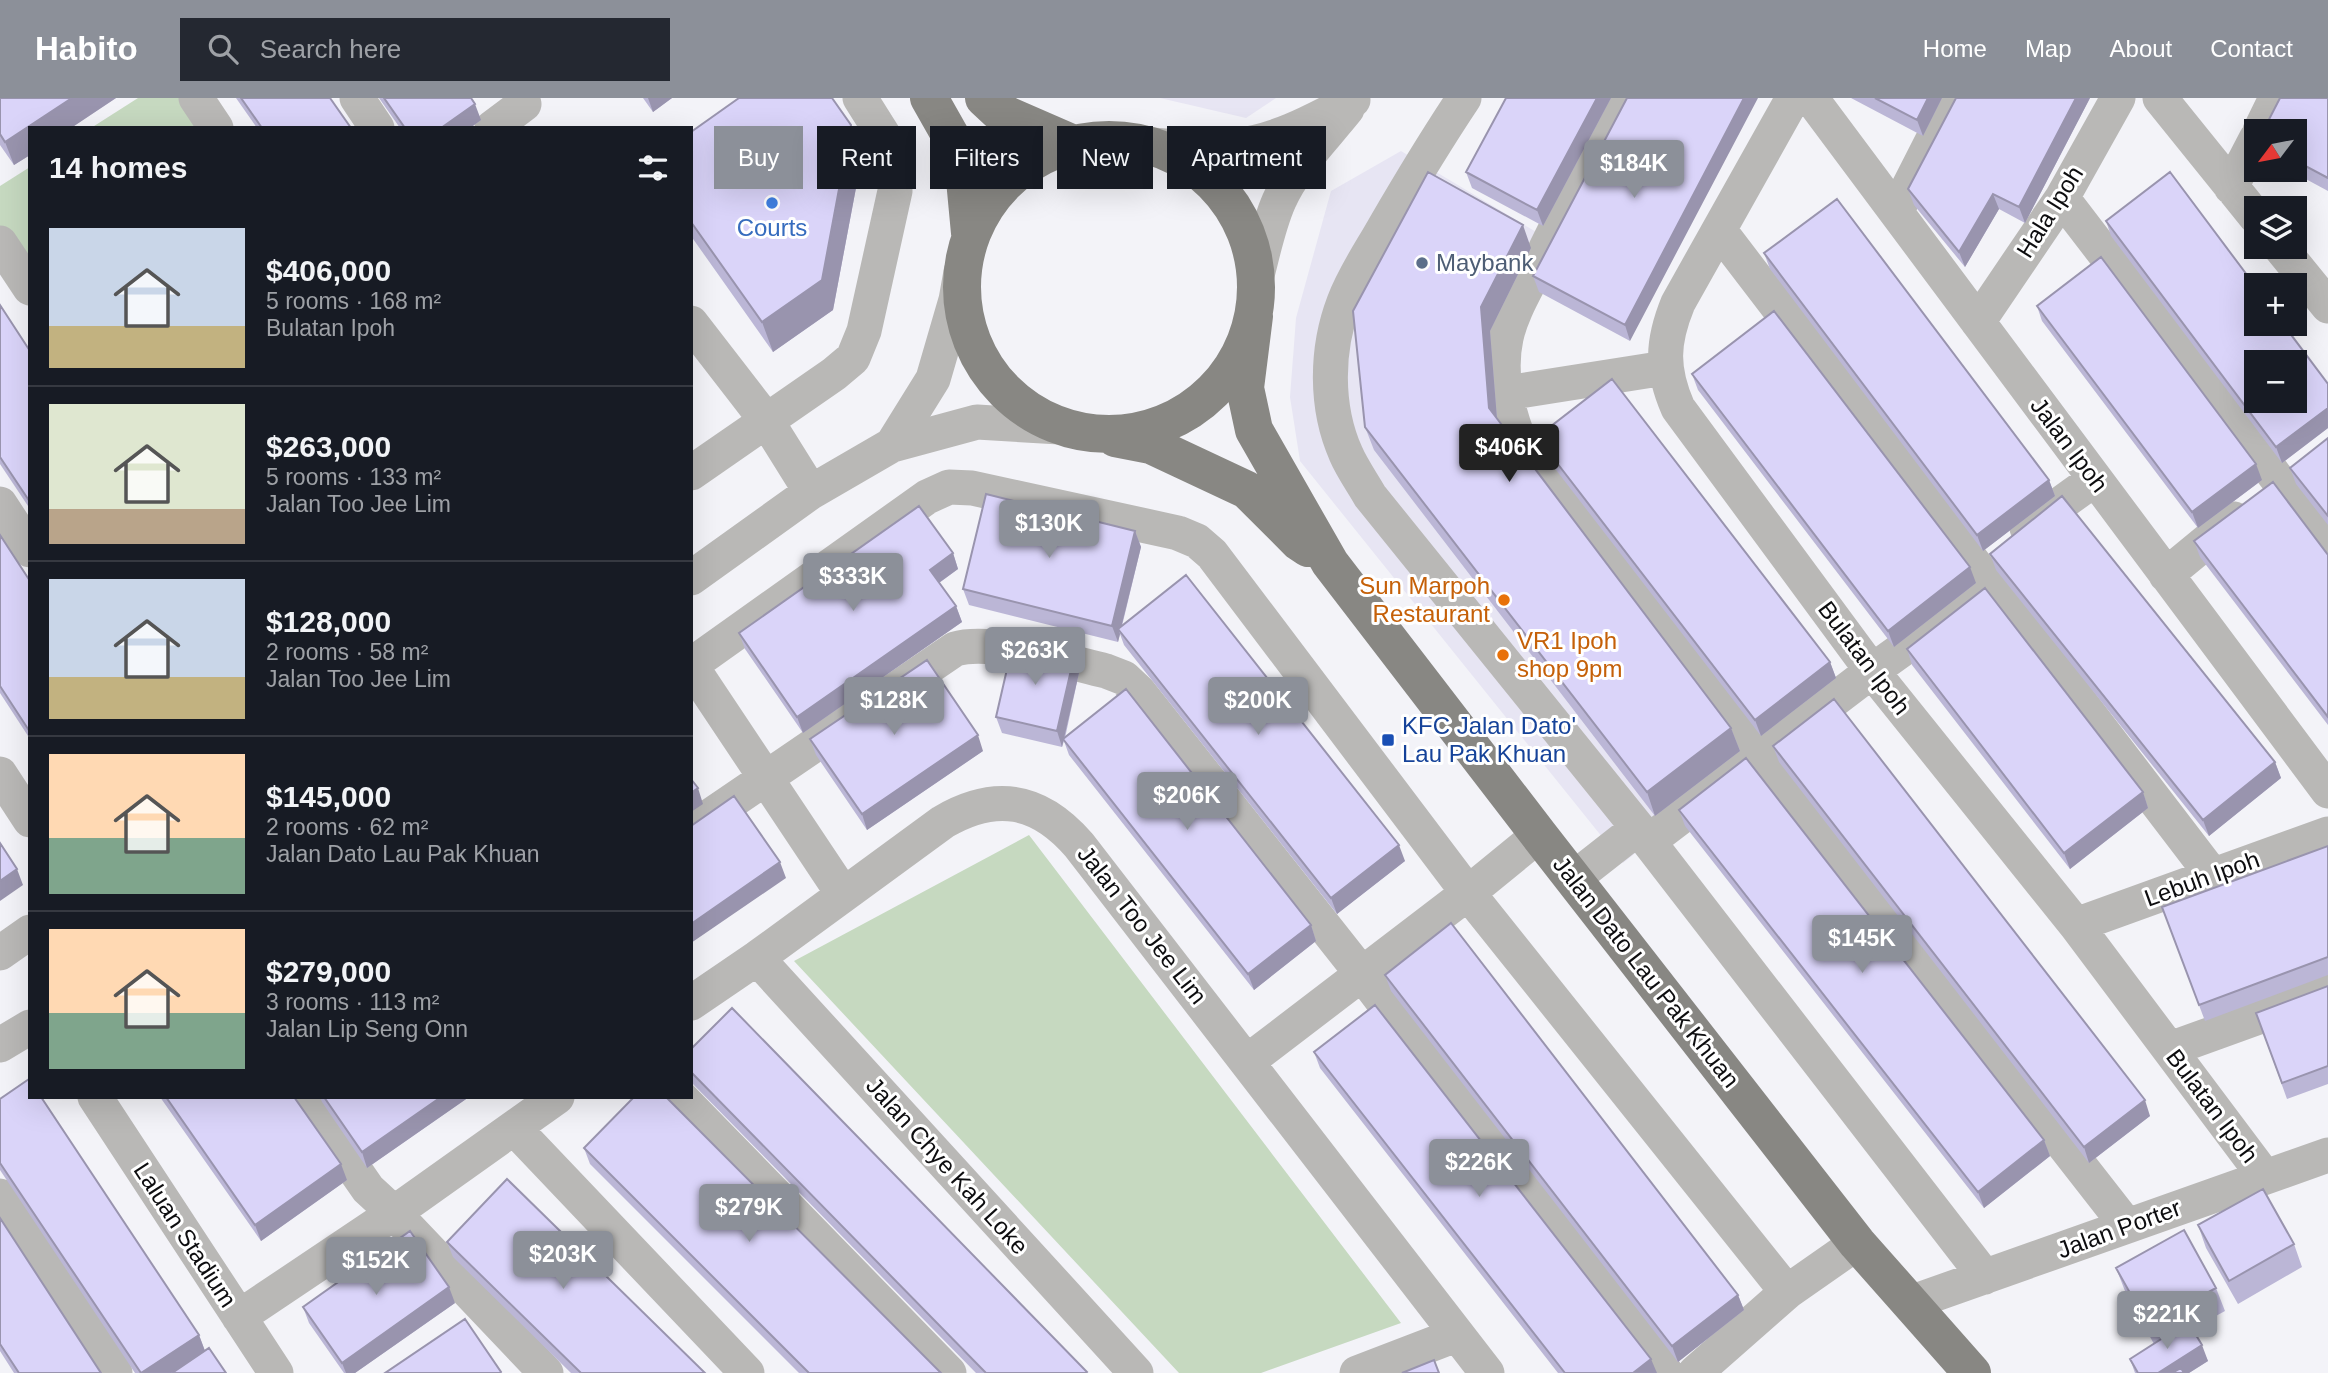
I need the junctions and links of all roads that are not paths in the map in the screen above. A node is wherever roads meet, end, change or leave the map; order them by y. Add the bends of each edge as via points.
1 (196, 98) edge
2 (356, 98) edge
3 (860, 98) edge
4 (929, 98) edge
5 (985, 98) edge
6 (1464, 98) edge
7 (1625, 98) edge
8 (1793, 98) edge
9 (1811, 98) edge
10 (1954, 98) edge
11 (2118, 98) edge
12 (2160, 98) edge
13 (2276, 98) edge
14 (1354, 99) edge
15 (529, 110) edge
16 (2266, 119) edge
17 (215, 126) edge
18 (376, 126) edge
19 (496, 126) edge
20 (1057, 137) edge
21 (1153, 145) edge
22 (1153, 145) edge
23 (1057, 149) edge
24 (2244, 162) edge
25 (2231, 187) junction
26 (2062, 198) junction
27 (2244, 203) edge
28 (1896, 212) junction
29 (1719, 230) junction
30 (970, 233) junction
31 (0, 244) edge
32 (2290, 259) edge
33 (961, 272) junction
34 (28, 285) edge
35 (1255, 297) junction
36 (2328, 306) edge
37 (1978, 322) junction
38 (693, 326) edge
39 (1665, 368) junction
40 (1506, 393) junction
41 (766, 420) junction
42 (1060, 427) junction
43 (1098, 435) junction
44 (892, 445) junction
45 (2309, 460) edge
46 (693, 472) edge
47 (2095, 479) junction
48 (2280, 481) junction
49 (811, 492) junction
50 (0, 504) edge
51 (2328, 545) edge
52 (28, 547) edge
53 (1330, 563) junction
54 (2166, 575) junction
55 (1984, 576) junction
56 (693, 577) edge
57 (693, 665) edge
58 (693, 669) edge
59 (1872, 671) junction
60 (1759, 755) junction
61 (0, 774) edge
62 (765, 778) junction
63 (2328, 791) edge
64 (28, 817) edge
65 (693, 828) edge
66 (1644, 834) junction
67 (2328, 834) edge
68 (1539, 835) junction
69 (2213, 876) junction
70 (1573, 879) junction
71 (1468, 893) junction
72 (843, 894) junction
73 (2076, 925) junction
74 (28, 933) edge
75 (0, 953) edge
76 (757, 958) junction
77 (1362, 974) junction
78 (2328, 992) edge
79 (693, 1002) edge
80 (28, 1028) edge
81 (0, 1045) edge
82 (2170, 1049) junction
83 (1248, 1061) junction
84 (96, 1099) edge
85 (305, 1099) edge
86 (554, 1099) edge
87 (682, 1099) edge
88 (514, 1128) junction
89 (2326, 1160) edge
90 (2265, 1177) junction
91 (0, 1196) edge
92 (394, 1213) junction
93 (2127, 1226) junction
94 (1857, 1243) junction
95 (1985, 1277) junction
96 (1787, 1292) junction
97 (1910, 1303) junction
98 (239, 1317) junction
99 (1456, 1335) junction
100 (115, 1373) edge
101 (276, 1373) edge
102 (546, 1373) edge
103 (747, 1373) edge
104 (949, 1373) edge
105 (1136, 1373) edge
106 (1357, 1373) edge
107 (1487, 1373) edge
108 (1666, 1373) edge
109 (1695, 1373) edge
110 (1972, 1373) edge

1 - 17 street
2 - 18 street
3 - 41 street via 894,152 895,191 864,331 853,358
4 - 30 main road via 963,158
5 - 20 main road via 998,111
6 - 66 street via 1413,177 1343,303 1331,362 1337,428 1346,455 1370,496
7 - 40 street via 1511,320 1504,359
8 - 29 street, Bulatan Ipoh
9 - 28 street, Jalan Ipoh
10 - 28 street
11 - 26 street, Hala Ipoh
12 - 25 street
13 - 16 street
14 - 21 street via 1284,133 1236,146
14 - 35 street via 1280,198
15 - 19 street
22 - 35 main road via 1193,165 1225,196 1247,235
23 - 30 main road via 1028,161 993,192
24 - 25 street
25 - 27 street
26 - 37 street, Hala Ipoh
26 - 48 street
28 - 37 street, Jalan Ipoh
29 - 39 street, Bulatan Ipoh via 1669,324
29 - 55 street
30 - 33 main road
31 - 34 street
32 - 36 street
33 - 42 main road via 965,321 984,367 1017,403
33 - 44 street via 933,379
35 - 43 main road via 1240,356 1215,391 1181,417 1141,432
35 - 53 main road, Jalan Dato Lau Pak Khuan via 1245,388 1254,430
37 - 47 street, Jalan Ipoh
38 - 41 street
39 - 40 street
39 - 59 street, Bulatan Ipoh via 1670,390 1685,418
40 - 60 street via 1522,447
41 - 46 street
41 - 49 street
42 - 43 main road
42 - 44 street via 977,422
43 - 53 main road, Jalan Dato Lau Pak Khuan via 1151,444 1247,490 1299,542
44 - 49 street
45 - 48 street
47 - 54 street, Jalan Ipoh
47 - 55 street
48 - 51 street
48 - 54 street
49 - 56 street
50 - 52 street
53 - 68 main road, Jalan Dato Lau Pak Khuan
54 - 63 street, Jalan Ipoh
55 - 59 street
55 - 69 street
57 - 71 street via 937,491 972,488 1178,533 1212,554
58 - 62 street
59 - 60 street
59 - 73 street, Bulatan Ipoh
60 - 66 street
60 - 93 street
61 - 64 street
62 - 65 street
62 - 72 street
62 - 77 street via 955,649 989,645 1115,674 1139,692
66 - 70 street
66 - 95 street
67 - 69 street, Lebuh Ipoh
68 - 70 main road, Jalan Dato Lau Pak Khuan
68 - 71 street
69 - 73 street, Lebuh Ipoh
70 - 94 main road, Jalan Dato Lau Pak Khuan
71 - 77 street
71 - 96 street
72 - 76 street, Jalan Too Jee Lim
72 - 83 street, Jalan Too Jee Lim via 963,811 1001,803 1045,814 1079,845
73 - 82 street, Bulatan Ipoh
74 - 75 street
76 - 79 street, Jalan Too Jee Lim
76 - 105 street, Jalan Chye Kah Loke
77 - 83 street
77 - 108 street
78 - 82 street
80 - 81 street
82 - 90 street, Bulatan Ipoh
83 - 99 street, Jalan Too Jee Lim
84 - 98 street, Laluan Stadium
85 - 92 street via 368,1189
86 - 88 street
87 - 104 street
88 - 92 street
88 - 103 street
89 - 90 street, Jalan Porter
90 - 93 street, Jalan Porter
91 - 100 street
92 - 98 street
92 - 102 street
93 - 95 street, Jalan Porter
94 - 96 street
94 - 97 main road, Jalan Dato Lau Pak Khuan
95 - 97 street, Jalan Porter
96 - 109 street
97 - 110 main road, Jalan Dato Lau Pak Khuan
98 - 101 street, Laluan Stadium
99 - 106 street
99 - 107 street, Jalan Too Jee Lim

